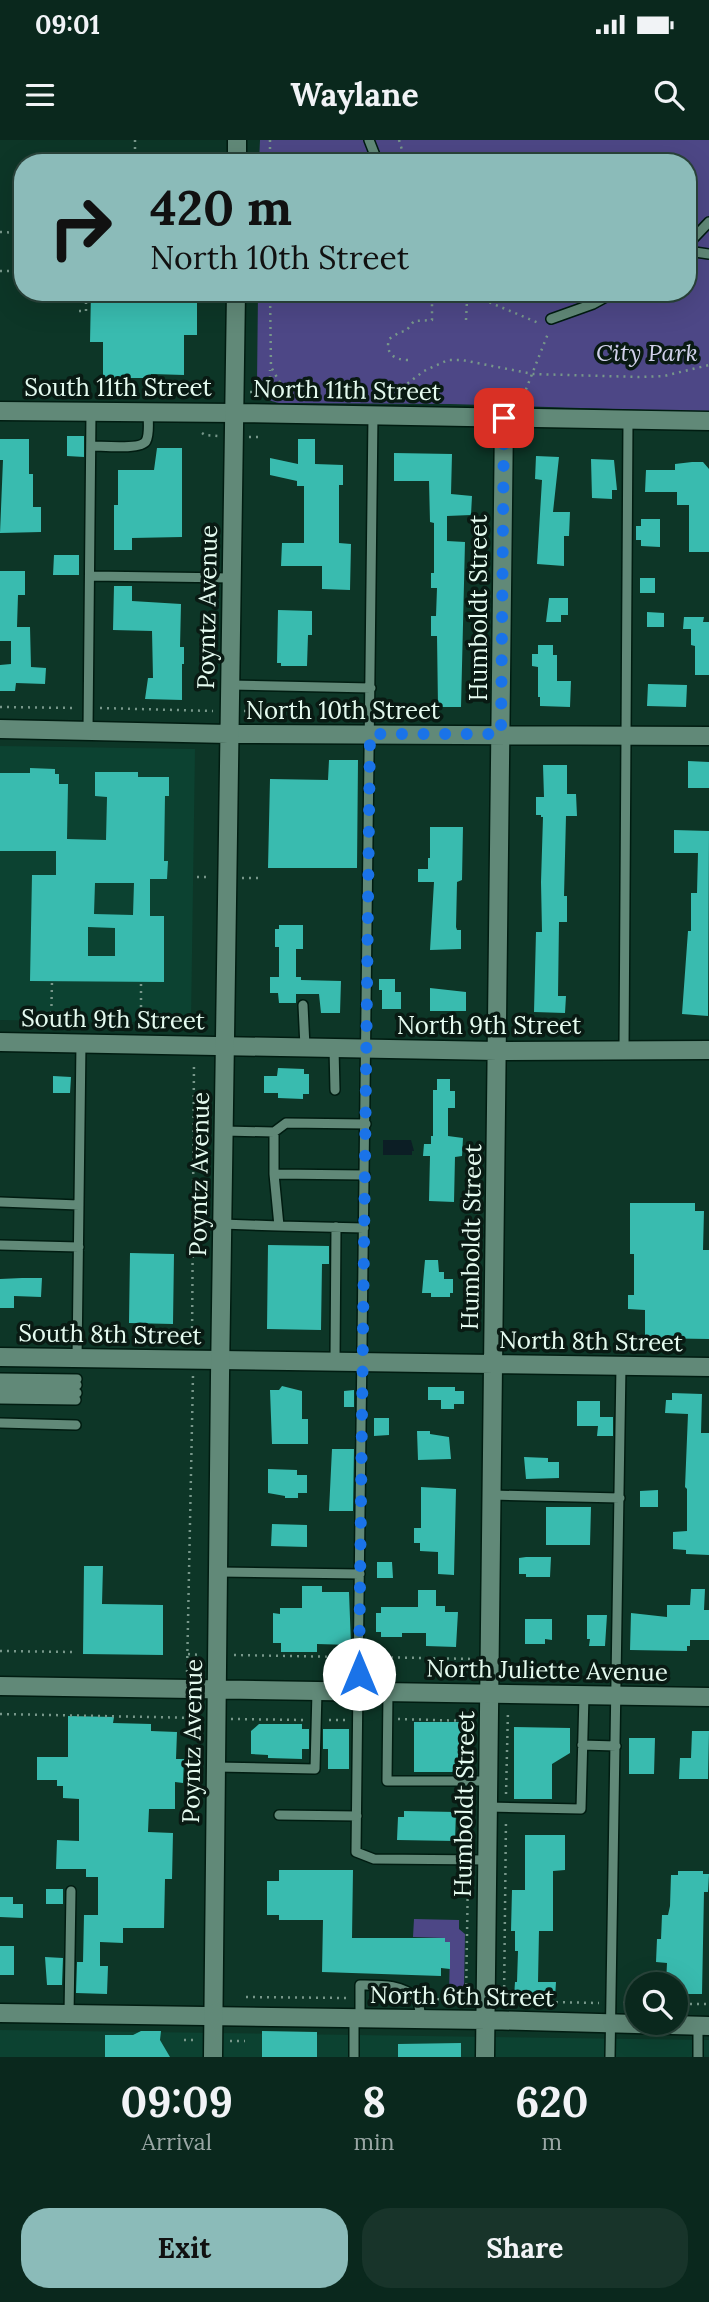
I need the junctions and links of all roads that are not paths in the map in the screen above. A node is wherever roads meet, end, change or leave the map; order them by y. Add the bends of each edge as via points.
1 (709, 222) edge
2 (696, 236) edge
3 (236, 301) edge
4 (598, 301) edge
5 (551, 319) dead end
6 (371, 407) junction
7 (0, 411) edge
8 (91, 412) junction
9 (235, 412) junction
10 (148, 413) junction
11 (513, 419) junction
12 (628, 421) junction
13 (709, 421) edge
14 (92, 446) junction
15 (91, 576) junction
16 (232, 579) junction
17 (230, 685) junction
18 (371, 688) junction
19 (0, 729) edge
20 (88, 731) junction
21 (229, 734) junction
22 (370, 734) junction
23 (501, 734) junction
24 (626, 735) junction
25 (709, 736) edge
26 (303, 1005) dead end
27 (0, 1042) edge
28 (81, 1042) junction
29 (226, 1046) junction
30 (305, 1048) junction
31 (334, 1048) junction
32 (367, 1048) junction
33 (624, 1050) junction
34 (709, 1050) edge
35 (497, 1051) junction
36 (335, 1090) dead end
37 (366, 1124) junction
38 (224, 1131) junction
39 (275, 1132) junction
40 (274, 1174) junction
41 (365, 1175) junction
42 (0, 1202) edge
43 (79, 1205) junction
44 (222, 1223) junction
45 (279, 1226) junction
46 (336, 1227) junction
47 (364, 1228) junction
48 (0, 1245) edge
49 (79, 1247) junction
50 (0, 1357) edge
51 (77, 1360) junction
52 (220, 1360) junction
53 (335, 1361) junction
54 (363, 1362) junction
55 (494, 1364) junction
56 (621, 1366) junction
57 (709, 1367) edge
58 (0, 1378) edge
59 (0, 1384) edge
60 (77, 1389) junction
61 (0, 1392) edge
62 (0, 1399) edge
63 (0, 1423) edge
64 (76, 1425) dead end
65 (492, 1495) junction
66 (620, 1498) junction
67 (218, 1572) junction
68 (360, 1574) junction
69 (0, 1686) edge
70 (217, 1690) junction
71 (317, 1691) junction
72 (359, 1692) junction
73 (388, 1692) junction
74 (490, 1694) junction
75 (583, 1695) junction
76 (617, 1696) junction
77 (709, 1697) edge
78 (582, 1745) junction
79 (616, 1746) junction
80 (216, 1768) junction
81 (488, 1781) junction
82 (497, 1807) junction
83 (279, 1815) dead end
84 (357, 1816) junction
85 (488, 1860) junction
86 (71, 1891) dead end
87 (0, 2013) edge
88 (69, 2014) junction
89 (214, 2015) junction
90 (357, 2018) junction
91 (421, 2019) junction
92 (486, 2020) junction
93 (610, 2024) junction
94 (704, 2026) edge
95 (213, 2057) edge
96 (354, 2057) edge
97 (485, 2057) edge
98 (610, 2057) edge
99 (698, 2057) edge

1 - 2 lane
3 - 9 street, Poyntz Avenue
4 - 5 lane
6 - 9 street, North 11th Street
6 - 11 street, North 11th Street
6 - 18 lane
7 - 8 street, South 11th Street
8 - 10 street, South 11th Street
8 - 14 lane
9 - 10 street, South 11th Street
9 - 16 street, Poyntz Avenue
10 - 14 lane via 144,444
11 - 12 street, North 11th Street
11 - 23 street, Humboldt Street
12 - 13 street, North 11th Street
12 - 24 lane
14 - 15 lane
15 - 16 lane
15 - 20 lane
16 - 17 street, Poyntz Avenue
17 - 18 lane
17 - 21 street, Poyntz Avenue
18 - 22 lane
19 - 20 street, North 10th Street
20 - 21 street, North 10th Street
21 - 22 street, North 10th Street
21 - 29 street, Poyntz Avenue
22 - 23 street, North 10th Street
22 - 32 lane
23 - 24 street, North 10th Street
23 - 35 street, Humboldt Street
24 - 25 street, North 10th Street
24 - 33 lane
26 - 30 lane
27 - 28 street, South 9th Street
28 - 29 street, South 9th Street
28 - 43 lane
29 - 30 street, North 9th Street
29 - 38 street, Poyntz Avenue
30 - 31 street, North 9th Street
31 - 32 street, North 9th Street
31 - 36 lane
32 - 35 street, North 9th Street
32 - 37 lane
33 - 34 street, North 9th Street
33 - 35 street, North 9th Street
35 - 55 street, Humboldt Street
37 - 39 lane via 286,1123
37 - 41 lane
38 - 39 lane
38 - 44 street, Poyntz Avenue
39 - 40 lane
40 - 41 lane
40 - 45 lane
41 - 47 lane
42 - 43 lane
43 - 49 lane
44 - 45 lane
44 - 52 street, Poyntz Avenue
45 - 46 lane
46 - 47 lane
46 - 53 lane
47 - 54 lane
48 - 49 lane
49 - 51 lane
50 - 51 street, South 8th Street
51 - 52 street, South 8th Street
52 - 53 street, North 8th Street
52 - 67 street, Poyntz Avenue
53 - 54 street, North 8th Street
54 - 55 street, North 8th Street
54 - 68 lane
55 - 56 street, North 8th Street
55 - 65 street, Humboldt Street
56 - 57 street, North 8th Street
56 - 66 lane
58 - 60 lane
59 - 60 lane
60 - 61 lane
60 - 62 lane
63 - 64 lane
65 - 66 lane
65 - 74 street, Humboldt Street
66 - 76 lane
67 - 68 lane
67 - 70 street, Poyntz Avenue
68 - 72 lane
69 - 70 street, North Juliette Avenue
70 - 71 street, North Juliette Avenue
70 - 80 street, Poyntz Avenue
71 - 72 street, North Juliette Avenue
71 - 80 lane via 315,1769
72 - 73 street, North Juliette Avenue
72 - 84 lane
73 - 74 street, North Juliette Avenue
73 - 81 lane via 387,1781
74 - 75 street, North Juliette Avenue
74 - 81 street, Humboldt Street
75 - 76 street, North Juliette Avenue
75 - 78 lane
76 - 77 street, North Juliette Avenue
76 - 79 lane
78 - 79 lane
78 - 82 lane via 581,1809
79 - 93 lane
80 - 89 street, Poyntz Avenue
81 - 82 street, Humboldt Street
82 - 85 street, Humboldt Street
83 - 84 lane
84 - 85 lane via 356,1852 374,1859
85 - 92 street, Humboldt Street via 495,2001
86 - 88 lane
87 - 88 street, North 6th Street
88 - 89 street, North 6th Street
89 - 90 street, North 6th Street
89 - 95 street, Poyntz Avenue
90 - 91 street, North 6th Street
90 - 91 lane via 360,1985 394,1986 410,1992 418,1999
90 - 96 lane
91 - 92 street, North 6th Street
92 - 93 street, North 6th Street
92 - 97 street, Humboldt Street
93 - 94 street, North 6th Street
93 - 98 lane
94 - 99 lane

